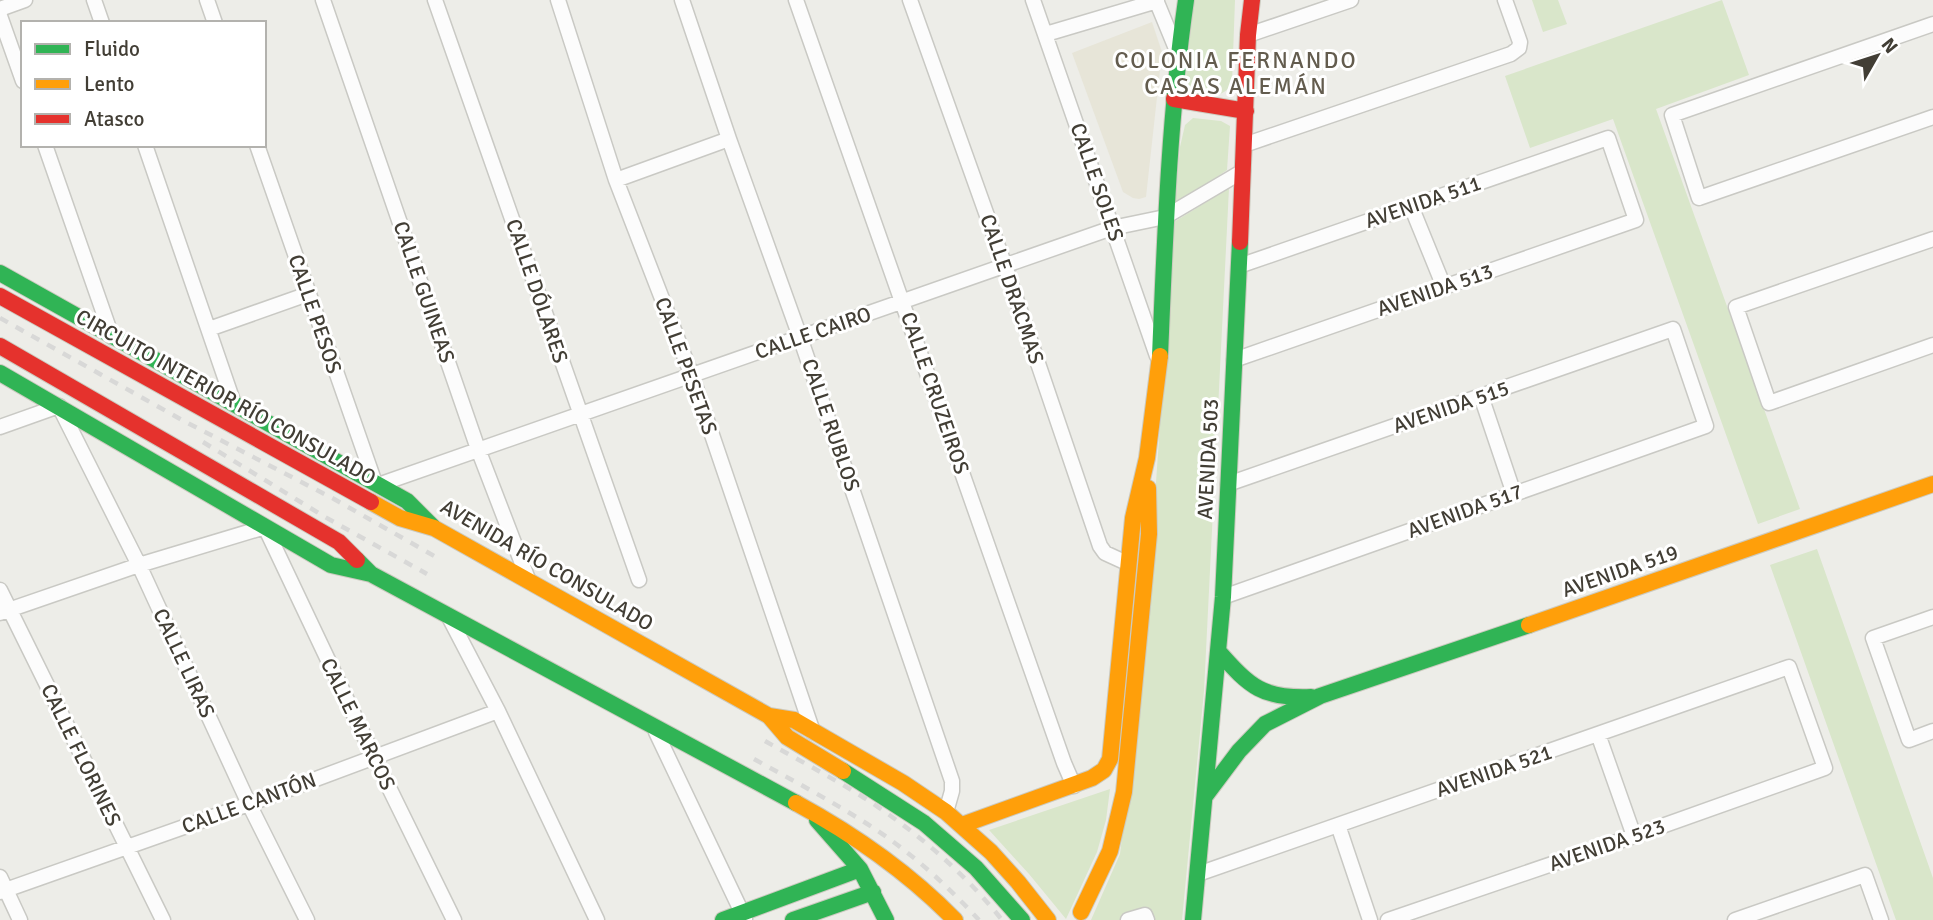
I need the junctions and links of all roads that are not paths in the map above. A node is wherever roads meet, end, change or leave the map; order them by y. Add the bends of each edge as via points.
1 (25, 0) edge
2 (94, 0) edge
3 (207, 0) edge
4 (323, 0) edge
5 (435, 0) edge
6 (558, 0) edge
7 (682, 0) edge
8 (796, 0) edge
9 (910, 0) edge
10 (1033, 0) edge
11 (1157, 0) edge
12 (1186, 0) edge
13 (1252, 0) edge
14 (1351, 0) edge
15 (1505, 0) edge
16 (0, 9) edge
17 (0, 16) edge
18 (101, 21) edge
19 (214, 21) edge
20 (1933, 24) edge
21 (1045, 34) junction
22 (1248, 35) junction
23 (1178, 54) junction
24 (21, 75) edge
25 (1174, 99) junction
26 (1246, 110) junction
27 (1933, 117) edge
28 (729, 139) junction
29 (1244, 145) junction
30 (46, 147) edge
31 (146, 147) edge
32 (258, 147) edge
33 (1243, 171) junction
34 (615, 180) junction
35 (1411, 206) junction
36 (1165, 217) junction
37 (1636, 220) joint
38 (1112, 228) junction
39 (1933, 239) edge
40 (1004, 265) junction
41 (1239, 266) junction
42 (0, 274) edge
43 (1444, 287) junction
44 (308, 294) junction
45 (0, 296) edge
46 (903, 301) junction
47 (209, 330) junction
48 (112, 337) junction
49 (800, 337) junction
50 (1933, 345) edge
51 (0, 346) edge
52 (1234, 360) junction
53 (1160, 363) junction
54 (0, 373) edge
55 (692, 376) junction
56 (1481, 396) junction
57 (234, 404) junction
58 (60, 406) junction
59 (579, 413) junction
60 (1706, 426) joint
61 (0, 427) edge
62 (478, 449) junction
63 (1147, 458) junction
64 (376, 484) junction
65 (1228, 484) junction
66 (1933, 484) edge
67 (1514, 494) junction
68 (265, 527) junction
69 (434, 528) junction
70 (1129, 564) junction
71 (139, 565) junction
72 (371, 573) junction
73 (639, 580) dead end
74 (529, 582) junction
75 (0, 590) edge
76 (1223, 597) junction
77 (5, 611) edge
78 (449, 616) junction
79 (1933, 617) edge
80 (1219, 652) junction
81 (1320, 696) junction
82 (498, 711) junction
83 (769, 716) junction
84 (652, 724) junction
85 (1933, 731) edge
86 (813, 732) junction
87 (1598, 734) junction
88 (373, 757) junction
89 (1825, 768) joint
90 (1074, 786) junction
91 (1206, 796) junction
92 (249, 804) junction
93 (805, 809) junction
94 (946, 812) junction
95 (962, 825) junction
96 (1338, 825) junction
97 (1634, 836) junction
98 (127, 848) junction
99 (860, 869) junction
100 (1198, 874) junction
101 (2, 887) edge
102 (873, 892) junction
103 (1081, 912) dead end
104 (744, 917) edge
105 (20, 920) edge
106 (163, 920) edge
107 (307, 920) edge
108 (454, 920) edge
109 (597, 920) edge
110 (723, 920) edge
111 (793, 920) edge
112 (886, 920) edge
113 (955, 920) edge
114 (1022, 920) edge
115 (1048, 920) edge
116 (1128, 920) edge
117 (1147, 920) edge
118 (1193, 920) edge
119 (1370, 920) edge
120 (1388, 920) edge
121 (1735, 920) edge
122 (1881, 920) edge

1 - 16 street
2 - 18 street
3 - 19 street
4 - 62 street, CALLE GUINEAS
5 - 59 street, CALLE DÓLARES
6 - 34 street, CALLE PESETAS
7 - 28 street, CALLE RUBLOS
8 - 46 street, CALLE CRUZEIROS
9 - 40 street, CALLE DRACMAS
10 - 21 street, CALLE SOLES
11 - 21 street
11 - 23 street
12 - 23 main road
13 - 22 main road, AVENIDA 503
14 - 22 street
15 - 29 street via 1519,37 1519,48 1511,54
17 - 24 street
20 - 27 street via 1672,115 1699,198
21 - 38 street, CALLE SOLES
22 - 26 main road, AVENIDA 503
23 - 25 main road
25 - 26 main road
25 - 36 main road
26 - 29 main road, AVENIDA 503
28 - 34 street
28 - 49 street, CALLE RUBLOS
29 - 33 main road, AVENIDA 503
30 - 48 street
31 - 47 street
32 - 44 street, CALLE PESOS
33 - 36 street, CALLE CAIRO
33 - 41 main road, AVENIDA 503
34 - 55 street, CALLE PESETAS
35 - 37 street, AVENIDA 511 via 1608,138
35 - 41 street, AVENIDA 511
35 - 43 street
36 - 38 street, CALLE CAIRO
36 - 53 main road
37 - 43 street, AVENIDA 513
38 - 40 street, CALLE CAIRO
38 - 53 street, CALLE SOLES
39 - 50 street via 1736,307 1769,403
40 - 46 street, CALLE CAIRO
40 - 70 street, CALLE DRACMAS via 1100,546
41 - 52 main road, AVENIDA 503
42 - 48 main road, AVENIDA RÍO CONSULADO
43 - 52 street, AVENIDA 513
44 - 47 street
44 - 64 street, CALLE PESOS
45 - 69 main road, CIRCUITO INTERIOR RÍO CONSULADO via 400,518
46 - 49 street, CALLE CAIRO
46 - 90 street, CALLE CRUZEIROS
47 - 57 street
48 - 57 main road, AVENIDA RÍO CONSULADO
49 - 55 street, CALLE CAIRO
49 - 94 street, CALLE RUBLOS via 952,781
51 - 72 main road via 340,541
52 - 65 main road, AVENIDA 503
53 - 63 main road
54 - 58 main road
55 - 59 street, CALLE CAIRO
55 - 86 street, CALLE PESETAS
56 - 60 street, AVENIDA 515 via 1673,329
56 - 65 street, AVENIDA 515
56 - 67 street
57 - 64 main road, AVENIDA RÍO CONSULADO
58 - 61 street
58 - 68 main road
58 - 71 street, CALLE LIRAS
59 - 62 street, CALLE CAIRO
59 - 73 street, CALLE DÓLARES
60 - 67 street, AVENIDA 517
62 - 64 street, CALLE CAIRO
62 - 74 street, CALLE GUINEAS
63 - 70 main road via 1133,519
63 - 103 main road via 1149,534 1124,792 1110,850
64 - 69 main road, AVENIDA RÍO CONSULADO via 407,501
65 - 76 main road, AVENIDA 503
66 - 81 main road, AVENIDA 519
67 - 76 street, AVENIDA 517
68 - 71 street
68 - 72 main road via 331,565
68 - 88 street, CALLE MARCOS
69 - 74 main road, AVENIDA RÍO CONSULADO
70 - 90 main road via 1110,759 1104,769
71 - 77 street
71 - 92 street, CALLE LIRAS
72 - 78 main road
74 - 83 main road, AVENIDA RÍO CONSULADO
75 - 77 street, CALLE FLORINES
76 - 80 main road, AVENIDA 503
77 - 98 street, CALLE FLORINES
78 - 82 street
78 - 84 main road
79 - 85 street via 1873,638 1909,740
80 - 81 main road, AVENIDA 519 via 1243,678 1269,695
80 - 91 main road, AVENIDA 503
81 - 91 main road, AVENIDA 519 via 1265,724
82 - 88 street, CALLE CANTÓN
82 - 109 street
83 - 86 main road, AVENIDA RÍO CONSULADO via 794,720
83 - 114 main road via 787,737 924,823 976,868
84 - 93 main road
84 - 104 street
86 - 94 main road, AVENIDA RÍO CONSULADO
87 - 89 street, AVENIDA 521 via 1789,667
87 - 96 street, AVENIDA 521
87 - 97 street
88 - 92 street, CALLE CANTÓN
88 - 108 street, CALLE MARCOS
89 - 97 street, AVENIDA 523
90 - 95 main road
91 - 100 main road, AVENIDA 503
92 - 98 street, CALLE CANTÓN
92 - 107 street, CALLE LIRAS
93 - 99 main road
93 - 113 main road via 872,848
94 - 95 main road, AVENIDA RÍO CONSULADO
95 - 115 main road, AVENIDA RÍO CONSULADO
96 - 100 street, AVENIDA 521
96 - 119 street
97 - 120 street, AVENIDA 523
98 - 101 street, CALLE CANTÓN
98 - 106 street, CALLE FLORINES
99 - 102 main road
99 - 104 main road
100 - 118 main road, AVENIDA 503
101 - 105 street
102 - 111 main road
102 - 112 main road
104 - 110 main road
116 - 117 street via 1145,915
121 - 122 street via 1865,875

